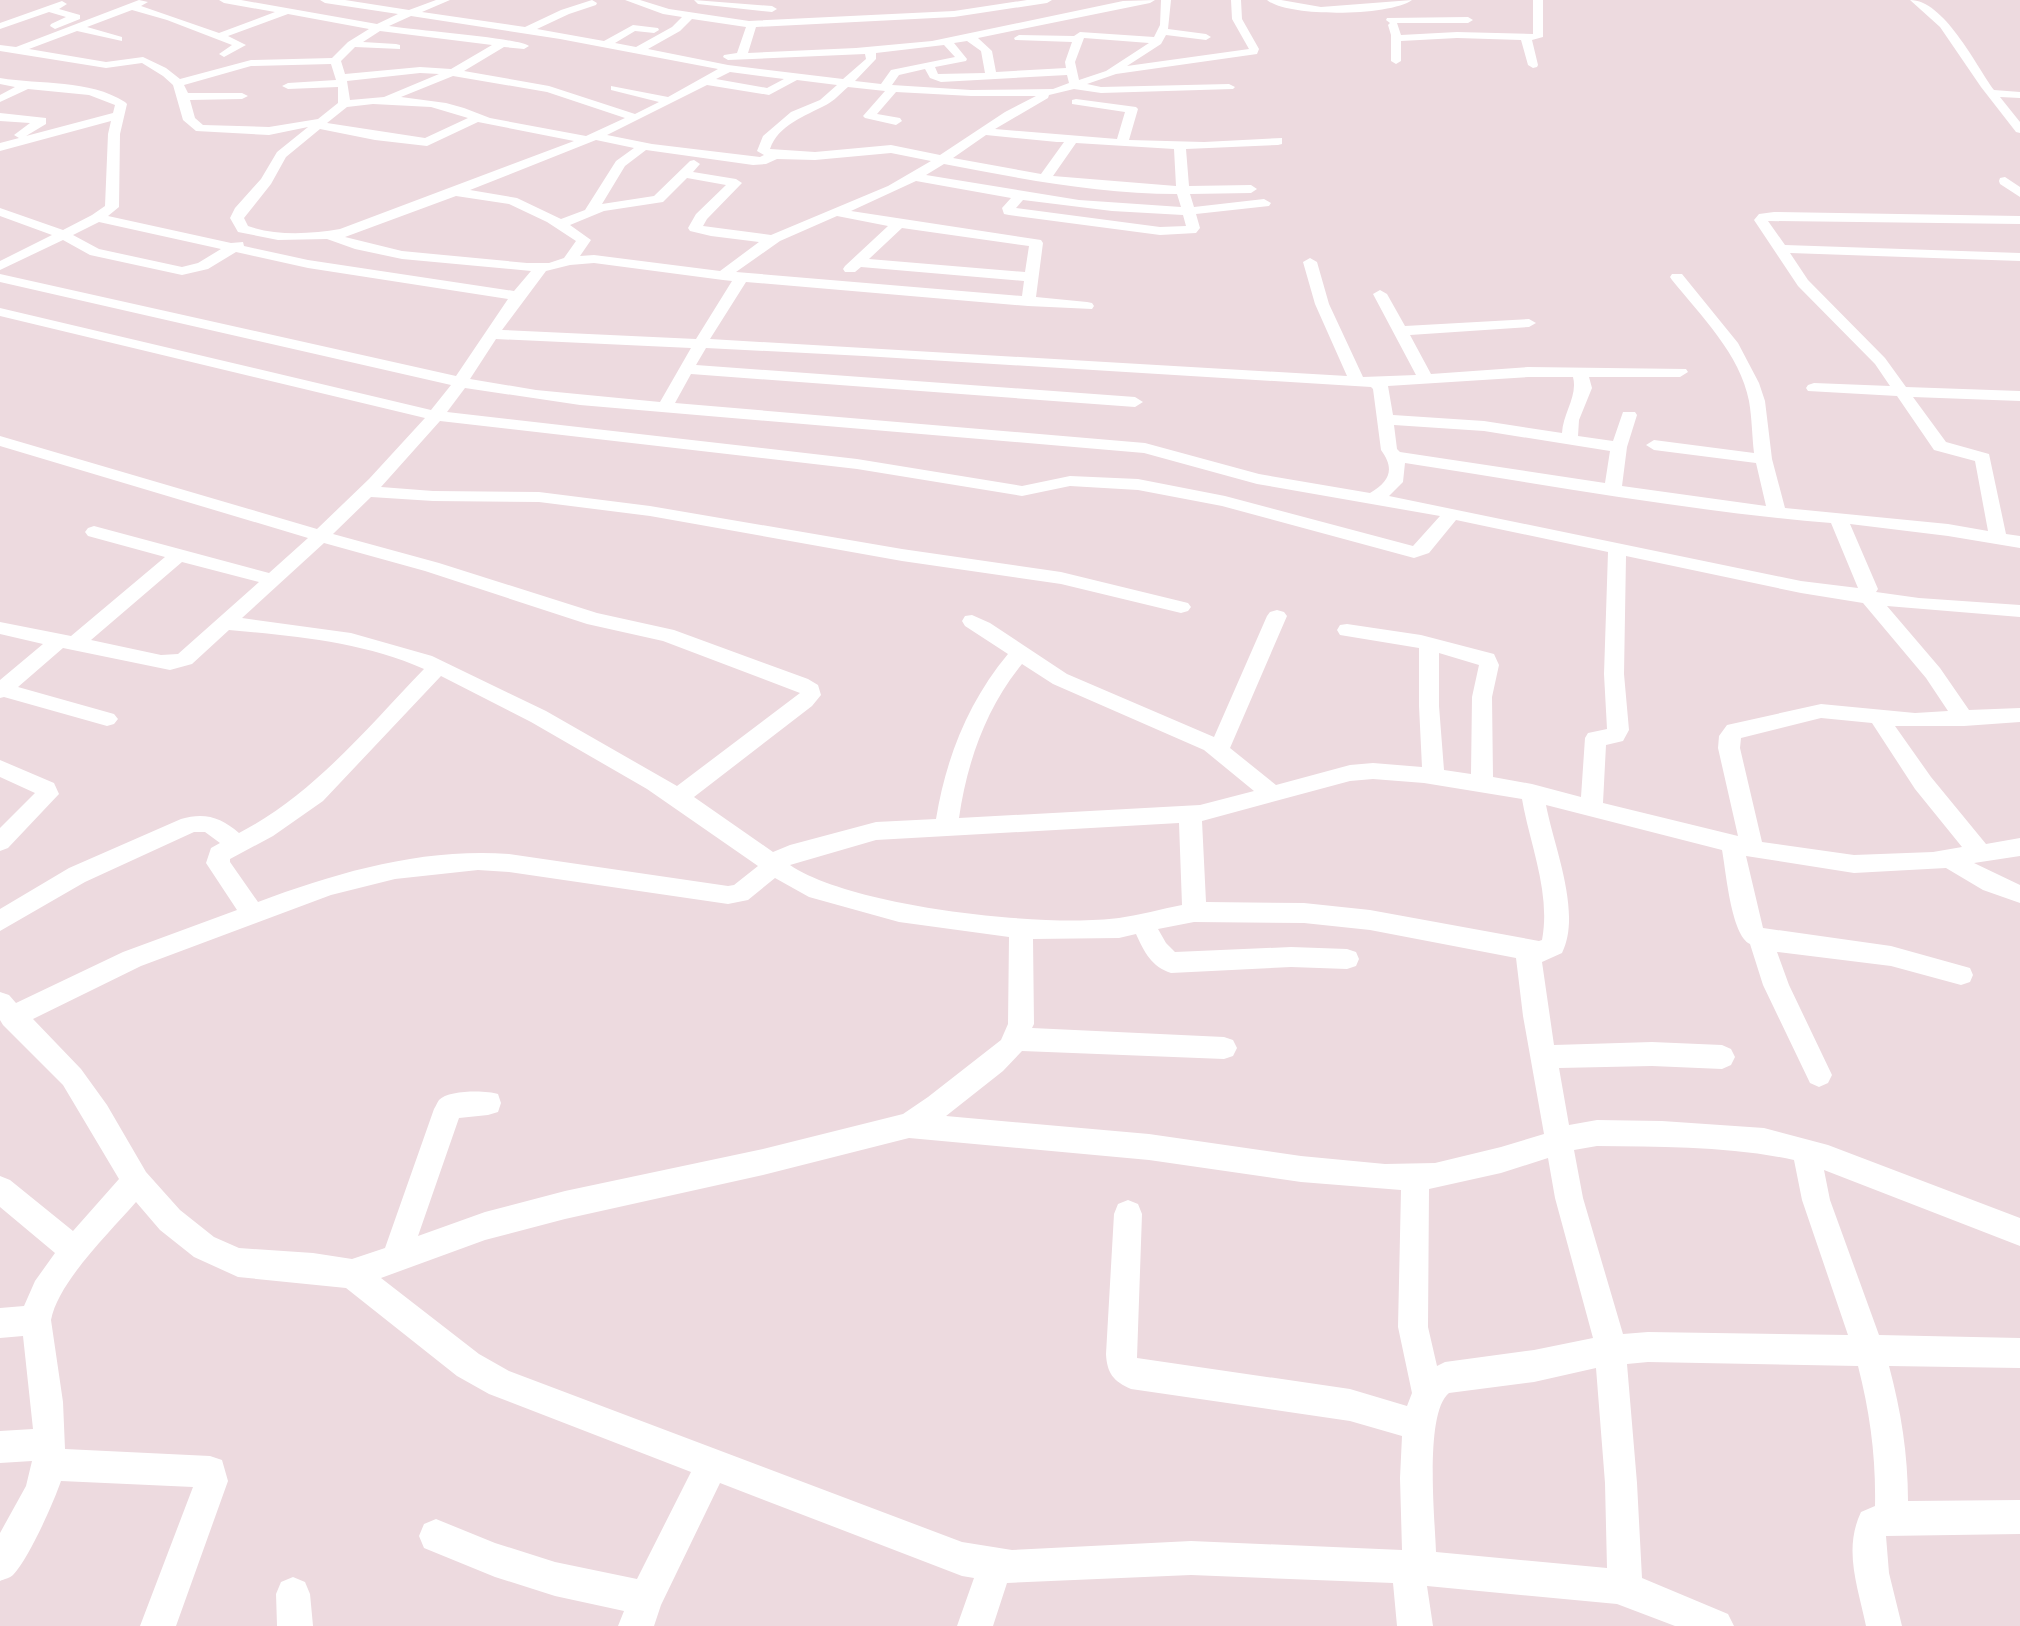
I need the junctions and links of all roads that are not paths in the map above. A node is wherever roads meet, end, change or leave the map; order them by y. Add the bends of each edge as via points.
1 (72, 0) edge
2 (119, 0) edge
3 (155, 0) edge
4 (224, 0) edge
5 (325, 0) edge
6 (445, 0) edge
7 (630, 0) edge
8 (698, 0) edge
9 (782, 0) edge
10 (972, 0) edge
11 (1047, 0) edge
12 (1150, 0) edge
13 (1166, 0) edge
14 (1236, 0) edge
15 (1272, 0) edge
16 (1407, 0) edge
17 (1539, 0) edge
18 (1915, 0) edge
19 (1389, 2) edge
20 (592, 3) dead end
21 (138, 4) junction
22 (879, 5) dead end
23 (49, 9) junction
24 (770, 11) junction
25 (975, 11) junction
26 (285, 12) junction
27 (838, 12) dead end
28 (677, 13) junction
29 (1093, 13) edge
30 (408, 14) junction
31 (690, 15) junction
32 (1112, 18) dead end
33 (877, 19) junction
34 (1055, 19) junction
35 (1391, 20) junction
36 (1482, 20) dead end
37 (753, 24) junction
38 (1202, 25) dead end
39 (0, 26) edge
40 (380, 27) junction
41 (79, 28) junction
42 (528, 30) junction
43 (654, 30) dead end
44 (893, 33) junction
45 (220, 36) junction
46 (1097, 36) junction
47 (1160, 36) junction
48 (968, 37) junction
49 (1526, 37) junction
50 (1058, 38) junction
51 (1396, 38) junction
52 (118, 39) dead end
53 (1078, 39) junction
54 (946, 41) junction
55 (503, 43) junction
56 (352, 44) junction
57 (608, 45) junction
58 (982, 45) junction
59 (532, 46) dead end
60 (0, 47) edge
61 (396, 47) dead end
62 (16, 50) junction
63 (955, 50) junction
64 (637, 51) junction
65 (224, 54) dead end
66 (589, 54) dead end
67 (870, 56) junction
68 (741, 57) junction
69 (687, 60) junction
70 (1193, 60) junction
71 (335, 61) junction
72 (1396, 61) dead end
73 (1533, 65) dead end
74 (929, 66) junction
75 (728, 68) junction
76 (1072, 71) junction
77 (1114, 71) junction
78 (453, 73) junction
79 (1208, 74) junction
80 (271, 75) dead end
81 (991, 75) junction
82 (795, 77) junction
83 (341, 78) junction
84 (0, 81) edge
85 (706, 81) junction
86 (1088, 82) junction
87 (178, 83) junction
88 (844, 84) junction
89 (27, 86) junction
90 (1074, 86) junction
91 (288, 87) dead end
92 (615, 88) dead end
93 (888, 89) junction
94 (1050, 93) junction
95 (1991, 93) junction
96 (2020, 95) edge
97 (242, 96) dead end
98 (182, 97) junction
99 (0, 99) edge
100 (388, 99) junction
101 (669, 101) junction
102 (758, 102) dead end
103 (344, 104) junction
104 (805, 108) junction
105 (117, 116) junction
106 (0, 117) edge
107 (477, 118) junction
108 (636, 118) junction
109 (896, 121) dead end
110 (321, 123) junction
111 (2020, 129) edge
112 (983, 131) junction
113 (590, 138) junction
114 (1073, 139) junction
115 (1278, 141) dead end
116 (1122, 143) junction
117 (2, 146) edge
118 (644, 146) junction
119 (1180, 146) junction
120 (703, 155) junction
121 (775, 155) junction
122 (944, 160) junction
123 (684, 174) junction
124 (915, 177) junction
125 (1044, 178) junction
126 (2005, 181) dead end
127 (1251, 189) dead end
128 (1183, 190) junction
129 (452, 191) junction
130 (2020, 193) edge
131 (1020, 195) junction
132 (1264, 203) dead end
133 (1188, 210) junction
134 (0, 212) edge
135 (590, 212) junction
136 (836, 212) junction
137 (98, 218) junction
138 (2020, 220) edge
139 (899, 223) junction
140 (561, 224) junction
141 (257, 233) junction
142 (63, 235) junction
143 (330, 236) junction
144 (773, 239) junction
145 (232, 249) junction
146 (1780, 249) junction
147 (2020, 257) edge
148 (569, 261) junction
149 (856, 262) junction
150 (1310, 262) dead end
151 (0, 266) edge
152 (542, 267) junction
153 (723, 276) junction
154 (742, 277) junction
155 (0, 278) edge
156 (1032, 278) junction
157 (1677, 278) dead end
158 (833, 285) junction
159 (1380, 294) dead end
160 (516, 296) junction
161 (1028, 302) junction
162 (1087, 306) dead end
163 (0, 312) edge
164 (1529, 323) dead end
165 (1400, 331) junction
166 (491, 334) junction
167 (701, 343) junction
168 (687, 369) junction
169 (1580, 372) junction
170 (1680, 372) dead end
171 (1425, 377) junction
172 (1357, 380) junction
173 (460, 382) junction
174 (1375, 382) junction
175 (1814, 388) dead end
176 (1903, 392) junction
177 (2020, 396) edge
178 (1135, 402) dead end
179 (665, 407) junction
180 (1629, 415) dead end
181 (435, 416) junction
182 (1386, 419) junction
183 (1570, 438) junction
184 (0, 441) edge
185 (1654, 445) dead end
186 (1619, 447) junction
187 (1395, 456) junction
188 (1763, 459) junction
189 (367, 491) junction
190 (1612, 491) junction
191 (1373, 499) junction
192 (1452, 513) junction
193 (1777, 513) junction
194 (1842, 518) junction
195 (94, 532) dead end
196 (320, 535) junction
197 (1998, 537) junction
198 (2020, 542) edge
199 (1617, 549) junction
200 (179, 555) junction
201 (272, 580) junction
202 (1865, 597) junction
203 (1181, 607) dead end
204 (2020, 611) edge
205 (1277, 616) dead end
206 (972, 621) dead end
207 (224, 623) junction
208 (0, 628) edge
209 (1347, 630) dead end
210 (66, 643) junction
211 (1429, 644) junction
212 (1020, 654) junction
213 (438, 667) junction
214 (1, 690) edge
215 (2020, 715) edge
216 (1879, 718) junction
217 (107, 719) dead end
218 (1964, 719) junction
219 (1219, 750) junction
220 (0, 768) edge
221 (1434, 776) junction
222 (1482, 782) junction
223 (1532, 792) junction
224 (1273, 795) junction
225 (678, 797) junction
226 (1590, 808) junction
227 (1191, 813) junction
228 (946, 827) junction
229 (0, 842) edge
230 (237, 845) junction
231 (1742, 846) junction
232 (2020, 847) edge
233 (1980, 852) junction
234 (1949, 858) junction
235 (773, 863) junction
236 (2020, 894) edge
237 (1194, 912) junction
238 (253, 915) junction
239 (0, 921) edge
240 (1144, 924) junction
241 (1021, 929) junction
242 (1761, 939) junction
243 (1528, 951) junction
244 (1347, 959) dead end
245 (1961, 975) dead end
246 (6, 1010) edge
247 (1015, 1040) junction
248 (1224, 1048) dead end
249 (1544, 1057) junction
250 (1722, 1057) dead end
251 (1819, 1075) dead end
252 (488, 1103) dead end
253 (909, 1125) junction
254 (1560, 1141) junction
255 (1806, 1151) junction
256 (1415, 1178) junction
257 (136, 1181) junction
258 (0, 1189) edge
259 (1128, 1214) dead end
260 (2020, 1232) edge
261 (75, 1251) junction
262 (395, 1260) junction
263 (352, 1274) junction
264 (36, 1320) junction
265 (0, 1323) edge
266 (1610, 1350) junction
267 (1869, 1351) junction
268 (2020, 1353) edge
269 (1428, 1393) junction
270 (1421, 1426) junction
271 (0, 1447) edge
272 (48, 1454) junction
273 (712, 1465) junction
274 (2020, 1517) edge
275 (1891, 1518) junction
276 (436, 1536) dead end
277 (0, 1564) edge
278 (996, 1564) junction
279 (1414, 1568) junction
280 (1625, 1590) junction
281 (641, 1612) edge
282 (158, 1626) edge
283 (975, 1626) edge
284 (1415, 1626) edge
285 (1716, 1626) edge
286 (1884, 1626) edge

1 - 23 street
2 - 21 street
3 - 21 street
4 - 26 street
5 - 30 street
6 - 30 street
7 - 28 street
8 - 24 street
8 - 28 street
9 - 24 street
10 - 25 street
11 - 25 street
12 - 29 street
13 - 47 street
14 - 70 street via 1237,19 1254,50
15 - 19 street via 1311,9
16 - 19 street
17 - 49 street via 1539,37
18 - 95 street via 1944,23
19 - 35 street
20 - 42 street
21 - 41 street
21 - 45 street
22 - 33 street
23 - 39 street
23 - 60 street via 76,17
24 - 27 street
24 - 37 street
25 - 44 street via 911,13
26 - 40 street
26 - 45 street
28 - 31 street
29 - 32 street
29 - 34 street
29 - 46 street
30 - 40 street
30 - 42 street
31 - 37 street
31 - 64 street via 676,29
33 - 37 street
33 - 44 street
34 - 48 street
34 - 50 street
35 - 36 street
35 - 51 street
37 - 68 street via 752,36
38 - 47 street via 1203,41
40 - 55 street
40 - 56 street
41 - 52 street
41 - 62 street
42 - 57 street
43 - 57 street via 635,27
44 - 54 street
44 - 67 street
45 - 65 street via 242,45
46 - 47 street
46 - 53 street via 1083,35
47 - 77 street
48 - 54 street
48 - 58 street
49 - 51 street
49 - 73 street
50 - 53 street
50 - 58 street via 1022,37
51 - 72 street
53 - 76 street via 1070,62
54 - 63 street
55 - 59 street
55 - 78 street
56 - 61 street
56 - 71 street
57 - 64 street
57 - 66 street
58 - 81 street via 989,54
60 - 62 street
62 - 87 street via 106,65 143,60
63 - 67 street
63 - 74 street via 960,61
64 - 69 street
67 - 68 street via 832,48
67 - 88 street
68 - 69 street
69 - 75 street
70 - 77 street
70 - 79 street
71 - 83 street
71 - 87 street via 251,63
74 - 81 street via 934,76 941,79
74 - 93 street via 895,72
75 - 82 street
75 - 85 street
76 - 81 street
76 - 90 street
77 - 86 street
78 - 83 street via 420,70
78 - 100 street
78 - 108 street via 549,89
79 - 86 street
79 - 90 street via 1234,91
80 - 83 street
82 - 85 street via 769,92
82 - 88 street
83 - 91 street
83 - 103 street
84 - 89 street
85 - 101 street
86 - 90 street
87 - 98 street
88 - 93 street
88 - 104 street via 824,102
89 - 99 street
89 - 105 street via 104,96 121,104
90 - 94 street
92 - 101 street
93 - 94 street
93 - 109 street via 869,116
94 - 112 street
94 - 116 street via 1094,105 1131,108
95 - 96 street
95 - 111 street
97 - 98 street
98 - 110 street via 184,112 200,128 269,131
100 - 103 street
100 - 107 street via 457,110
101 - 108 street
102 - 104 street
103 - 110 street
104 - 121 street via 767,139 763,151
105 - 117 street
105 - 137 street via 112,207
106 - 117 street via 42,121
107 - 110 street via 427,142 375,136
107 - 113 street
108 - 113 street
110 - 141 street via 281,155 266,181 240,211 237,218 243,229
112 - 114 street
112 - 122 street
113 - 118 street
113 - 129 street via 549,157
114 - 116 street
114 - 125 street
115 - 119 street
116 - 119 street
118 - 120 street
118 - 135 street via 620,164
119 - 128 street
120 - 121 street via 758,162
120 - 123 street
121 - 122 street via 815,156 891,148
122 - 124 street
122 - 125 street
123 - 135 street via 658,199
123 - 144 street via 736,183 695,228
124 - 131 street
124 - 136 street
125 - 128 street
126 - 130 street
127 - 128 street
128 - 133 street
129 - 140 street via 505,199
129 - 143 street
131 - 133 street
131 - 133 street via 1009,211 1160,231 1191,230
132 - 133 street
134 - 142 street
135 - 140 street
136 - 139 street
136 - 144 street
137 - 142 street
137 - 145 street
138 - 146 street via 1764,217 1761,220
139 - 149 street
139 - 156 street via 1036,243
140 - 148 street via 584,240
141 - 143 street
141 - 145 street
142 - 145 street via 95,252 182,271 196,269
142 - 151 street
143 - 152 street via 402,255
144 - 153 street
145 - 160 street
146 - 147 street
146 - 176 street via 1803,283 1867,346
148 - 152 street
148 - 153 street via 594,260
149 - 156 street
149 - 158 street
150 - 172 street via 1322,304
152 - 160 street
153 - 154 street
154 - 158 street
154 - 167 street
155 - 173 street
156 - 161 street
157 - 188 street via 1733,346 1741,362 1755,393
158 - 161 street
159 - 165 street
160 - 166 street
161 - 162 street
163 - 181 street
164 - 165 street
165 - 171 street
166 - 167 street
166 - 173 street
167 - 168 street
167 - 172 street
168 - 178 street
168 - 179 street
169 - 170 street
169 - 171 street
169 - 183 street via 1584,393 1571,420
171 - 174 street
172 - 174 street
173 - 179 street via 536,395
173 - 181 street
174 - 182 street via 1381,387
175 - 176 street
176 - 177 street
176 - 197 street via 1940,446 1984,460
179 - 191 street via 1138,447 1257,479
180 - 186 street
181 - 189 street
181 - 192 street via 857,464 1022,490 1085,481 1162,488 1414,552 1422,549
182 - 183 street via 1484,426
182 - 187 street via 1389,450
183 - 186 street
184 - 196 street
185 - 188 street
186 - 190 street
187 - 190 street
187 - 191 street via 1397,477
188 - 193 street
189 - 196 street
189 - 203 street via 539,497 650,511 1061,579
190 - 193 street
191 - 192 street
192 - 199 street
193 - 194 street
194 - 197 street
194 - 202 street via 1840,523 1868,589
195 - 200 street
196 - 201 street
196 - 225 street via 594,619 668,635 811,690 805,701
197 - 198 street
199 - 202 street
199 - 226 street via 1614,674 1618,730 1615,736 1596,738
200 - 201 street
200 - 210 street
201 - 207 street
202 - 204 street
202 - 218 street via 1933,673
205 - 219 street
206 - 212 street
207 - 210 street via 185,659 170,663
207 - 213 street via 334,637 383,648
208 - 210 street
209 - 211 street
210 - 214 street
211 - 221 street
211 - 222 street via 1483,657 1489,662 1482,697
212 - 219 street via 1060,679 1194,735
212 - 228 street via 999,678 974,726 955,780
213 - 225 street via 571,732
213 - 230 street via 315,795
214 - 217 street
215 - 218 street
216 - 218 street
216 - 231 street via 1821,711 1731,732 1729,748
216 - 233 street via 1923,783
219 - 224 street
220 - 229 street via 46,789 48,794
221 - 222 street
221 - 224 street via 1350,773
222 - 223 street
223 - 226 street
223 - 243 street via 1551,878 1556,926 1549,950
224 - 227 street
225 - 235 street
226 - 231 street
227 - 228 street
227 - 237 street
228 - 235 street via 876,831 790,854
230 - 238 street via 219,854 218,862
230 - 239 street via 210,823 189,825 77,875
231 - 234 street via 1854,864
231 - 242 street via 1748,925
232 - 233 street
233 - 234 street
234 - 236 street via 1992,885
235 - 238 street via 740,893 728,895 509,863 434,864 328,886
235 - 241 street via 793,879 851,901 899,912
237 - 240 street
237 - 243 street via 1304,913 1371,920
238 - 246 street via 132,958
240 - 241 street
240 - 244 street via 1155,949 1171,963 1291,957
241 - 247 street via 1021,1024
242 - 245 street via 1891,956
242 - 251 street via 1780,994
243 - 249 street
246 - 257 street via 72,1077
247 - 248 street
247 - 253 street via 994,1063
249 - 250 street
249 - 254 street
252 - 262 street via 447,1109
253 - 256 street via 1149,1147 1301,1169
253 - 262 street via 496,1223
254 - 255 street via 1597,1134 1662,1134 1764,1142
254 - 256 street via 1501,1160
254 - 266 street via 1575,1223
255 - 260 street
255 - 267 street via 1827,1235
256 - 269 street via 1413,1327
257 - 261 street
257 - 263 street via 170,1220 204,1247 238,1262
258 - 261 street
259 - 270 street via 1120,1354 1122,1366 1131,1373 1350,1405
261 - 264 street via 49,1284 38,1305
262 - 263 street
263 - 273 street via 468,1365 500,1383
264 - 265 street
264 - 272 street
266 - 267 street via 1677,1346
266 - 269 street via 1534,1366 1457,1374 1436,1382
266 - 280 street
267 - 268 street
267 - 275 street via 1884,1406 1893,1464
269 - 270 street
270 - 279 street
271 - 272 street
272 - 277 street via 44,1481 21,1531
272 - 282 street via 210,1472 212,1481
273 - 278 street via 962,1559
273 - 281 street
274 - 275 street
275 - 286 street via 1874,1523 1867,1548
276 - 281 street
278 - 279 street via 1012,1567 1191,1558
278 - 283 street
279 - 280 street via 1583,1582
279 - 284 street
280 - 285 street

